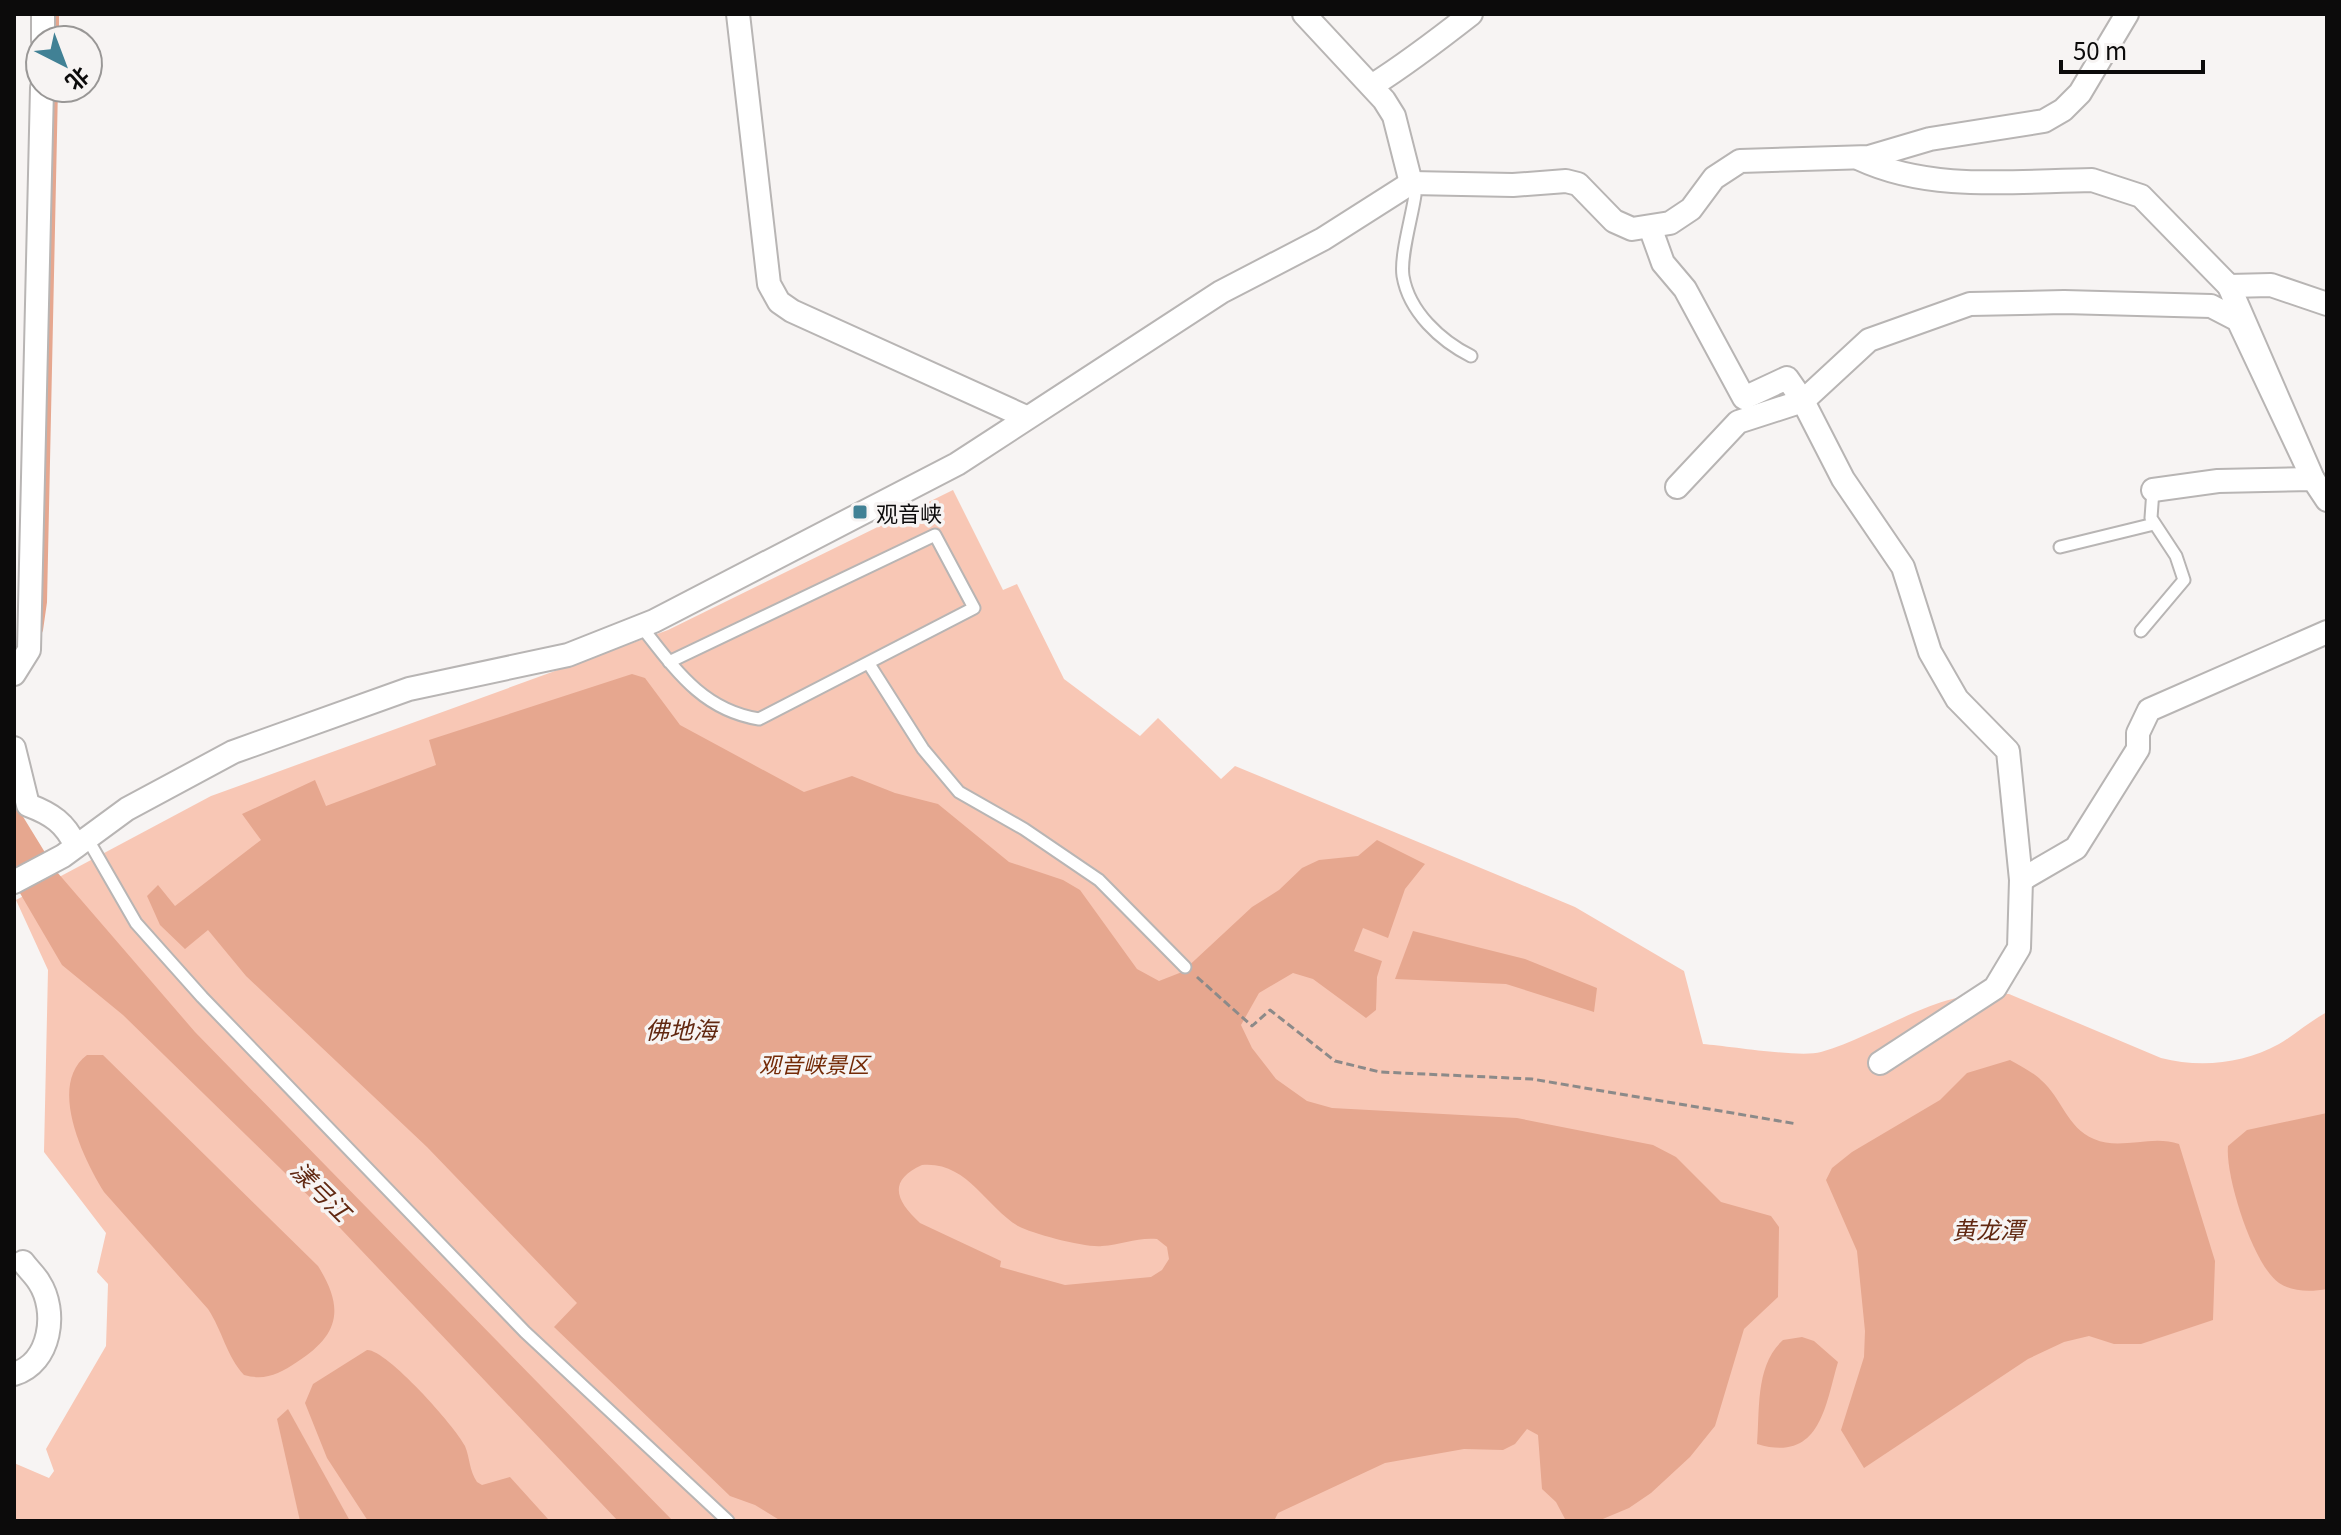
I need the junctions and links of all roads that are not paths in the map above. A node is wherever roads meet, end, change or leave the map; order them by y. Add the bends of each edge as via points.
1 (738, 14) edge
2 (1304, 14) edge
3 (1471, 14) edge
4 (2127, 14) edge
5 (1373, 85) junction
6 (42, 104) edge
7 (1856, 157) junction
8 (1411, 183) junction
9 (1650, 227) junction
10 (2229, 286) junction
11 (2327, 304) edge
12 (1471, 356) dead end
13 (1803, 401) junction
14 (1026, 417) junction
15 (2313, 479) junction
16 (1677, 487) dead end
17 (2153, 490) joint
18 (2327, 500) edge
19 (2154, 524) junction
20 (2060, 547) dead end
21 (641, 626) junction
22 (2141, 631) dead end
23 (2327, 632) edge
24 (669, 662) junction
25 (869, 664) junction
26 (14, 674) edge
27 (14, 748) edge
28 (75, 847) junction
29 (2021, 880) junction
30 (14, 882) edge
31 (1185, 967) road end
32 (1880, 1063) dead end
33 (23, 1262) dead end
34 (14, 1374) edge
35 (728, 1521) edge

1 - 14 street via 774,296 792,311
2 - 5 street
3 - 5 street via 1420,56
4 - 7 street via 2080,93 2054,116 2034,125 1930,139 1888,154
5 - 8 street via 1394,116
6 - 26 street via 29,650
7 - 9 street via 1740,161 1714,178 1681,217
7 - 10 street via 1887,172 1953,181 2092,180 2129,190 2146,200
8 - 9 street via 1566,181 1578,184 1614,221 1632,229
8 - 12 lane via 1415,195 1403,276 1428,324
8 - 14 street via 1323,239 1221,292
9 - 13 street via 1663,263 1685,289 1744,398 1787,378
10 - 11 street via 2271,285
10 - 15 street
13 - 15 street via 1869,340 1970,304 2211,306 2238,320
13 - 16 street via 1738,422
13 - 29 street via 1843,479 1903,567 1930,652 1950,687 2008,751
14 - 21 street via 957,464
15 - 17 street via 2218,481
15 - 18 street
17 - 19 lane
19 - 20 lane
19 - 22 lane via 2176,556 2184,580
21 - 24 lane
21 - 28 street via 568,655 409,689 233,752 127,809
23 - 29 street via 2149,710 2138,733 2138,749 2076,848
24 - 25 lane via 710,702 759,719
24 - 25 lane via 935,535 974,608
25 - 31 lane via 923,749 959,792 1099,880
27 - 28 street via 28,805 63,824
28 - 30 street
28 - 35 lane via 202,997 525,1332
29 - 32 street via 2019,948 1995,988
33 - 34 street via 40,1283 49,1321 38,1357

